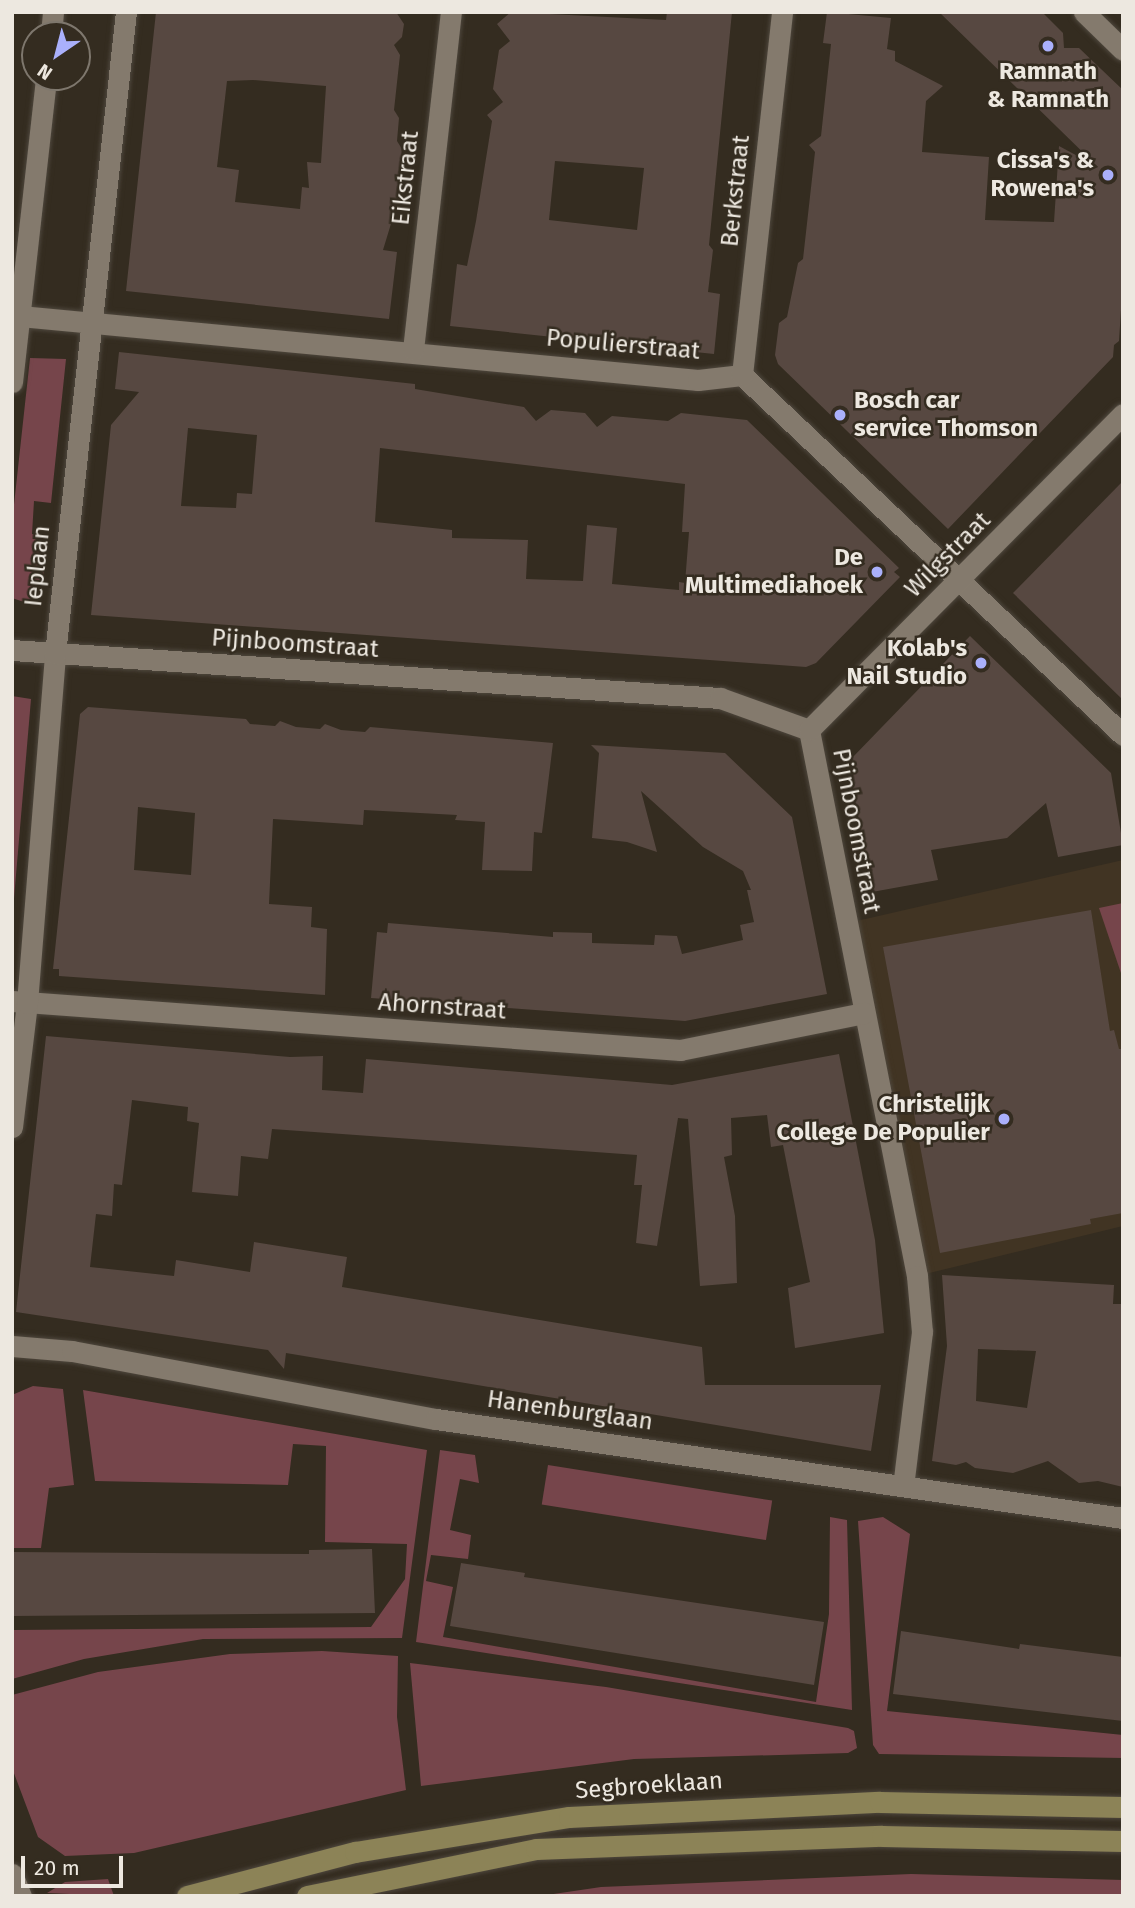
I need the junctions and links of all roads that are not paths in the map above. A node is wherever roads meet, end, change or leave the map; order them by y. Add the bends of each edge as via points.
1 (126, 12) edge
2 (451, 12) edge
3 (782, 12) edge
4 (1084, 12) edge
5 (1123, 50) edge
6 (44, 91) edge
7 (20, 316) junction
8 (89, 320) junction
9 (413, 350) junction
10 (742, 375) junction
11 (12, 382) edge
12 (1123, 414) edge
13 (959, 581) junction
14 (12, 650) edge
15 (55, 654) junction
16 (809, 730) junction
17 (1123, 735) edge
18 (20, 1002) edge
19 (864, 1013) junction
20 (12, 1127) edge
21 (12, 1346) edge
22 (903, 1486) junction
23 (1123, 1518) edge
24 (1123, 1807) edge
25 (1123, 1840) edge
26 (12, 1874) edge
27 (21, 1896) edge
28 (187, 1896) edge
29 (307, 1896) edge

1 - 8 street, Ieplaan
2 - 9 street, Eikstraat
3 - 10 street, Berkstraat
4 - 5 street
6 - 7 street
7 - 8 street, Populierstraat
7 - 11 street
8 - 9 street, Populierstraat
8 - 15 street, Ieplaan
9 - 10 street, Populierstraat via 698,380
10 - 13 street
12 - 13 street, Wilgstraat
13 - 16 street, Wilgstraat
13 - 17 street
14 - 15 street, Pijnboomstraat
15 - 16 street, Pijnboomstraat via 720,698
15 - 18 street, Ieplaan
16 - 19 street, Pijnboomstraat
18 - 19 street, Ahornstraat via 680,1050
18 - 20 street, Ieplaan
19 - 22 street, Pijnboomstraat via 917,1276 922,1332
21 - 22 street, Hanenburglaan via 72,1351 436,1419
22 - 23 street, Hanenburglaan
24 - 28 main road, Segbroeklaan via 880,1802 569,1818 355,1852
25 - 29 main road via 882,1836 536,1849
26 - 27 street

